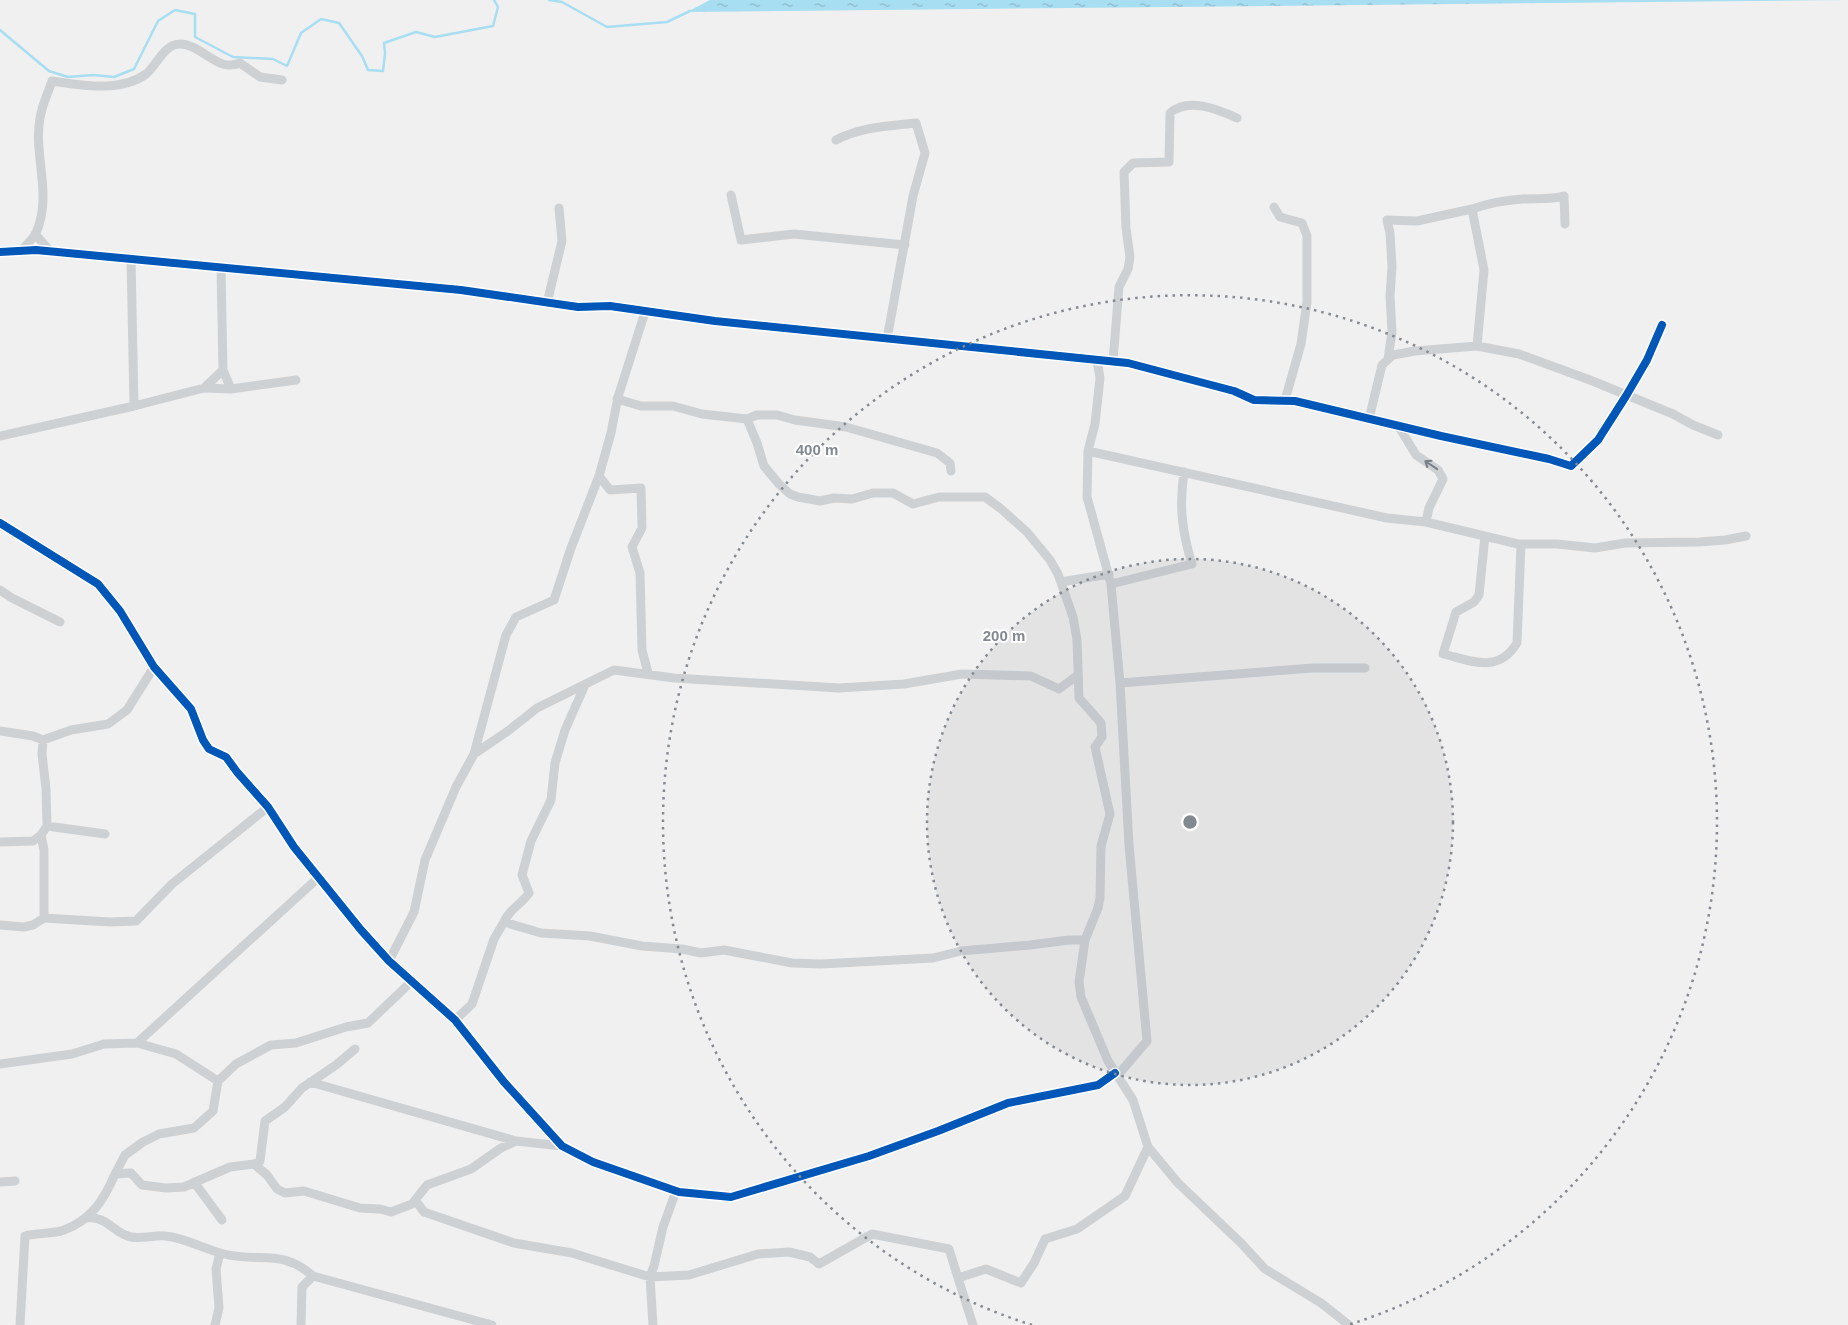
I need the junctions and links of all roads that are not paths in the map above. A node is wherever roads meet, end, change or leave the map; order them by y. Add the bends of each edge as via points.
1 (282, 80) dead end
2 (1237, 118) dead end
3 (836, 140) dead end
4 (730, 194) dead end
5 (1274, 207) dead end
6 (558, 208) dead end
7 (1472, 209) junction
8 (1565, 224) dead end
9 (35, 234) junction
10 (905, 245) junction
11 (21, 251) junction
12 (0, 252) edge
13 (50, 252) junction
14 (131, 258) junction
15 (221, 268) junction
16 (547, 303) junction
17 (645, 312) junction
18 (1662, 325) dead end
19 (887, 339) junction
20 (1477, 346) junction
21 (1097, 360) junction
22 (1388, 360) junction
23 (1113, 361) junction
24 (223, 370) junction
25 (296, 380) dead end
26 (204, 388) junction
27 (231, 389) junction
28 (1626, 396) junction
29 (617, 399) junction
30 (1285, 400) junction
31 (134, 406) junction
32 (747, 419) junction
33 (1369, 419) junction
34 (1399, 427) junction
35 (1718, 435) dead end
36 (0, 436) edge
37 (1088, 451) junction
38 (951, 471) dead end
39 (1184, 472) junction
40 (599, 476) junction
41 (1426, 522) junction
42 (0, 523) edge
43 (1485, 536) junction
44 (1746, 536) dead end
45 (1521, 544) junction
46 (1109, 574) junction
47 (1061, 582) junction
48 (1111, 584) junction
49 (0, 590) edge
50 (60, 622) dead end
51 (154, 668) junction
52 (1365, 668) dead end
53 (648, 673) junction
54 (1078, 675) junction
55 (1120, 683) junction
56 (585, 685) junction
57 (0, 731) edge
58 (43, 740) junction
59 (474, 754) junction
60 (268, 807) junction
61 (47, 826) junction
62 (105, 834) dead end
63 (41, 835) junction
64 (0, 842) edge
65 (319, 877) junction
66 (44, 918) junction
67 (504, 922) junction
68 (0, 925) edge
69 (1085, 940) junction
70 (389, 961) junction
71 (412, 981) junction
72 (455, 1020) junction
73 (137, 1044) junction
74 (355, 1049) dead end
75 (0, 1064) edge
76 (1116, 1074) junction
77 (218, 1080) junction
78 (310, 1082) junction
79 (516, 1141) junction
80 (562, 1146) junction
81 (1148, 1147) junction
82 (254, 1164) junction
83 (115, 1174) junction
84 (15, 1181) dead end
85 (0, 1182) edge
86 (194, 1182) junction
87 (676, 1191) junction
88 (416, 1201) junction
89 (87, 1218) junction
90 (222, 1220) dead end
91 (220, 1253) junction
92 (313, 1276) junction
93 (650, 1277) junction
94 (958, 1278) junction
95 (486, 1324) edge
96 (20, 1325) edge
97 (215, 1325) edge
98 (301, 1325) edge
99 (653, 1325) edge
100 (973, 1325) edge
101 (1348, 1325) edge

1 - 9 street via 260,77 240,63 225,65 180,44 167,48 145,74 111,87 52,80 40,118 39,149 44,198
2 - 23 street via 1196,105 1178,106 1170,113 1169,162 1133,164 1124,172 1130,257 1119,288
3 - 10 street via 848,133 916,123 925,153 913,196
4 - 10 street via 741,240 794,234
5 - 30 street via 1280,217 1302,223 1307,236 1307,302 1301,344
6 - 16 street via 562,242
7 - 8 street via 1521,199 1564,196
7 - 20 street via 1484,270
7 - 22 street via 1417,220 1387,220 1392,267 1392,332
9 - 11 street
9 - 13 street
10 - 19 street
11 - 12 street
11 - 13 street
13 - 14 street
14 - 15 street
14 - 31 street
15 - 16 street via 461,290
15 - 24 street
16 - 17 street via 610,306
17 - 19 street
17 - 29 street
18 - 28 street
19 - 21 street
20 - 22 street via 1415,351 1393,355
20 - 28 street via 1519,354
21 - 23 street
21 - 37 street via 1100,378 1095,424
22 - 33 street via 1382,365
23 - 30 street via 1234,391 1254,400
24 - 26 street
24 - 27 street
25 - 27 street
26 - 27 street
26 - 31 street
28 - 34 street via 1598,440 1571,466
28 - 35 street
29 - 32 street via 641,406 673,406 702,414
29 - 40 street
30 - 33 street
31 - 36 street
32 - 38 street via 756,414 777,415 846,426 937,453 950,463
32 - 47 street via 764,466 790,494 820,501 893,493 913,504 939,497 984,498 1026,532 1050,560
33 - 34 street
41 -> 34 street via 1443,478 1438,470 1416,455
37 - 39 street
37 - 46 street via 1087,497
39 - 41 street via 1387,518
39 - 48 street via 1182,524 1192,564
40 - 53 street via 610,490 641,488 642,528 632,547 640,573 642,650
40 - 59 street via 554,600 516,617 506,635
41 - 43 street
42 - 51 street via 98,584 120,611
43 - 45 street
43 - 45 street via 1479,594 1474,602 1456,612 1443,654 1477,663 1495,662 1510,654 1517,643
44 - 45 street via 1700,542 1625,543 1595,548
46 - 47 street
46 - 48 street
47 - 54 street via 1073,618
48 - 55 street
49 - 50 street
51 - 58 street via 132,704 116,720 70,730
51 - 60 street via 191,709 209,749 226,757
52 - 55 street via 1313,668
53 - 54 street via 674,678 839,688 904,684 962,674 1031,676 1059,689
53 - 56 street via 614,670
54 - 69 street via 1079,698 1101,723 1102,737 1096,747 1110,814 1101,846 1099,903
55 - 76 street via 1129,845 1147,1041
56 - 59 street via 538,708
56 - 67 street via 565,730 555,763 551,800 531,841 522,875 529,893 509,912
57 - 58 street
58 - 61 street
59 - 70 street via 424,860 414,912
60 - 65 street via 294,847
60 - 66 street via 172,884 136,921
61 - 62 street
61 - 63 street
63 - 64 street via 33,841
63 - 66 street
65 - 70 street
65 - 73 street
66 - 68 street via 24,927
67 - 69 street via 541,932 590,936 642,946 701,953 724,950 792,963 821,964 933,958 961,951
67 - 72 street via 494,939 472,1004
69 - 76 street via 1080,969 1081,997
70 - 71 street
71 - 72 street
71 - 77 street via 368,1023 296,1043 270,1045 236,1064
72 - 80 street via 504,1082
73 - 75 street via 104,1044 72,1054
73 - 77 street via 176,1054
74 - 78 street
76 - 81 street via 1133,1100
76 - 87 street via 1098,1085 1008,1103 869,1156 731,1197
77 - 83 street via 213,1112 194,1128 160,1134 143,1142 126,1155
78 - 79 street
78 - 82 street via 286,1107 265,1121 260,1161
79 - 80 street
79 - 88 street via 471,1169 427,1184
80 - 87 street via 593,1162
81 - 94 street via 1125,1196 1077,1229 1045,1239 1021,1283 986,1269
81 - 101 street via 1178,1183 1265,1270 1327,1307
82 - 86 street via 230,1167
82 - 88 street via 285,1193 304,1191 360,1208 391,1212
83 - 86 street via 131,1174 142,1185 166,1188 184,1187
83 - 89 street via 106,1195
84 - 85 street
86 - 90 street
87 - 93 street
88 - 93 street via 424,1212 514,1243 572,1254
89 - 91 street via 100,1218 129,1237 176,1238
89 - 96 street via 63,1230 25,1236
91 - 92 street via 286,1259
91 - 97 street via 216,1269 219,1308
92 - 95 street
92 - 98 street via 302,1287
93 - 94 street via 689,1275 758,1254 789,1252 810,1257 819,1264 872,1234 949,1249
93 - 99 street
94 - 100 street

